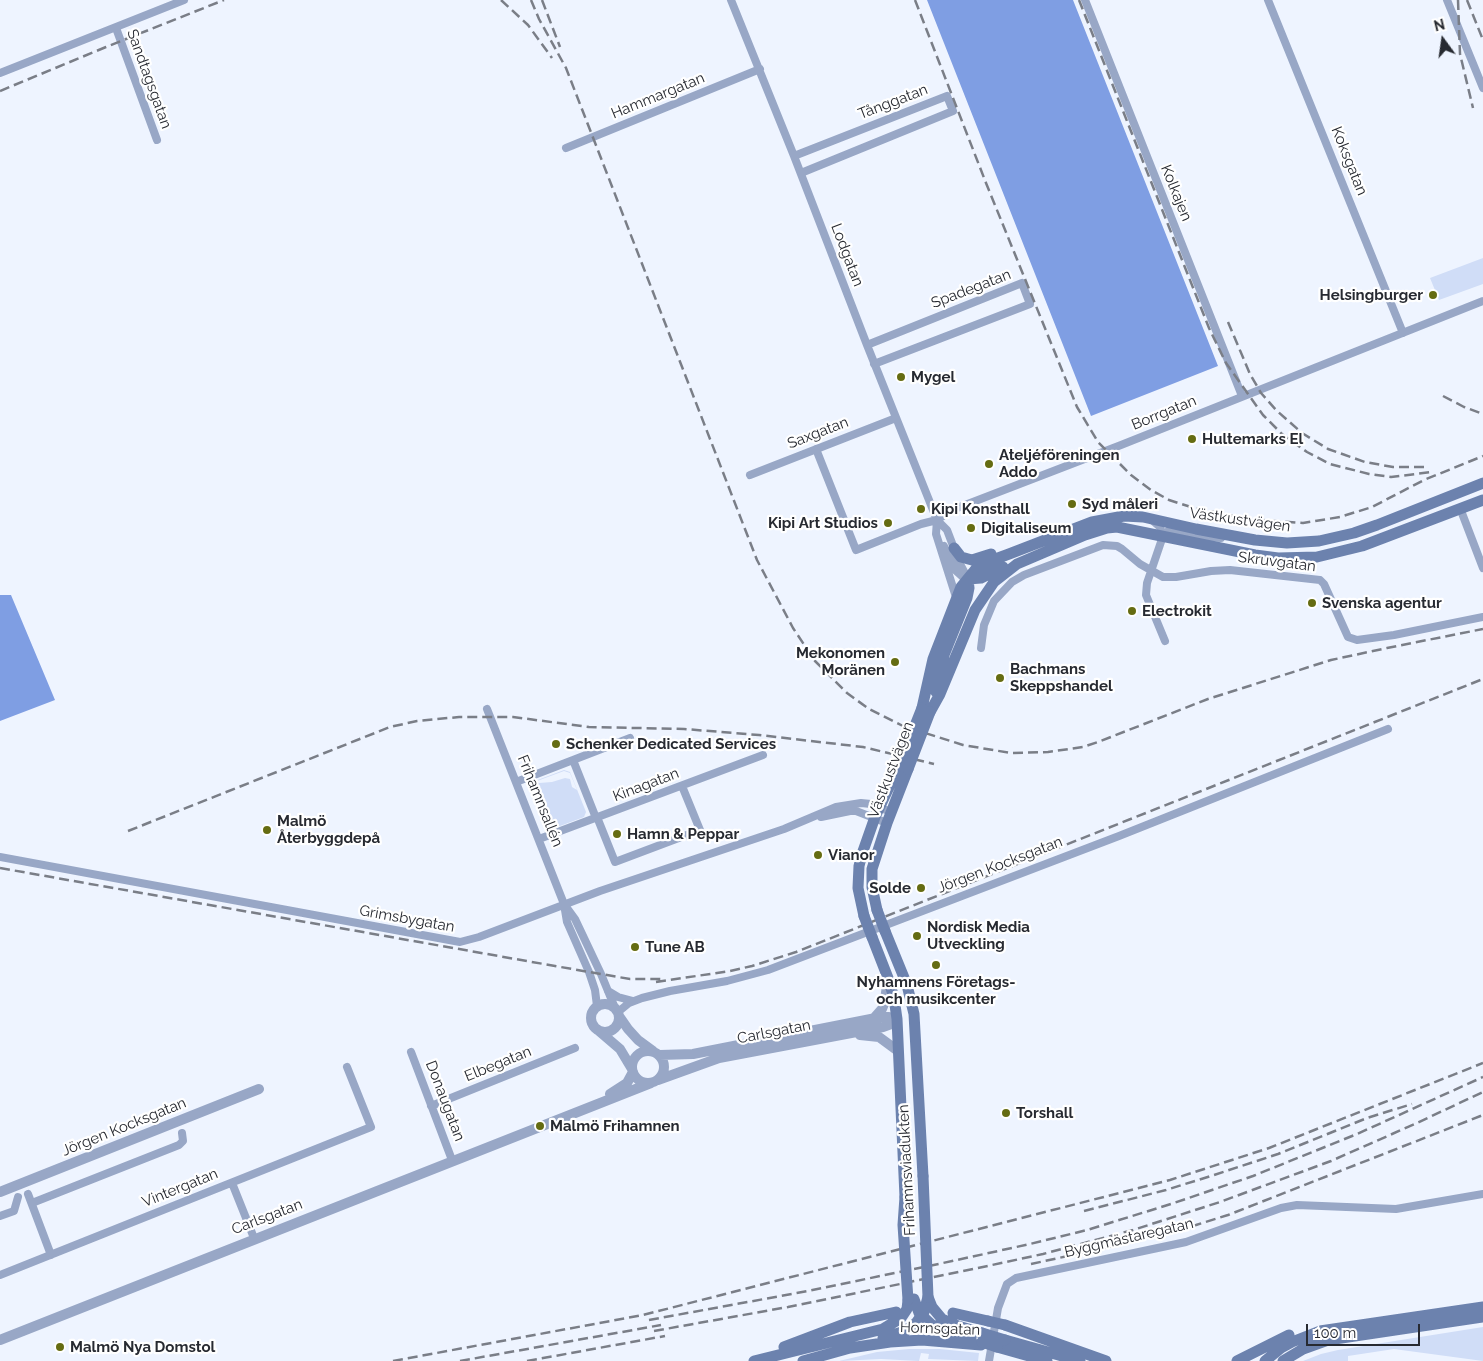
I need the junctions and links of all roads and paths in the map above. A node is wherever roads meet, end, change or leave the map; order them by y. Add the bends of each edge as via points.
1 (184, 0) edge
2 (731, 0) edge
3 (1087, 0) edge
4 (1268, 0) edge
5 (1447, 0) edge
6 (116, 28) junction
7 (760, 69) junction
8 (0, 72) edge
9 (1483, 88) edge
10 (157, 140) dead end
11 (566, 148) dead end
12 (794, 156) junction
13 (801, 173) junction
14 (1483, 301) edge
15 (1403, 333) junction
16 (867, 345) junction
17 (874, 364) junction
18 (1242, 396) junction
19 (896, 418) junction
20 (816, 449) junction
21 (750, 474) dead end
22 (1483, 483) edge
23 (1483, 500) edge
24 (1460, 508) junction
25 (1124, 516) junction
26 (937, 520) junction
27 (1152, 520) junction
28 (936, 534) junction
29 (1163, 536) junction
30 (1236, 538) junction
31 (954, 548) junction
32 (1049, 549) junction
33 (1483, 568) edge
34 (1152, 571) junction
35 (968, 579) junction
36 (956, 599) junction
37 (1483, 616) edge
38 (1165, 641) dead end
39 (981, 648) dead end
40 (928, 709) junction
41 (487, 710) dead end
42 (1388, 729) dead end
43 (630, 738) dead end
44 (763, 756) dead end
45 (573, 760) junction
46 (516, 782) junction
47 (682, 786) junction
48 (883, 815) junction
49 (597, 818) junction
50 (795, 824) junction
51 (539, 839) junction
52 (0, 857) edge
53 (564, 904) junction
54 (888, 978) junction
55 (608, 991) junction
56 (633, 1001) junction
57 (911, 1001) junction
58 (597, 1006) junction
59 (617, 1012) junction
60 (874, 1018) junction
61 (897, 1019) junction
62 (599, 1031) junction
63 (844, 1035) junction
64 (916, 1042) junction
65 (574, 1048) dead end
66 (897, 1048) junction
67 (412, 1052) dead end
68 (656, 1053) junction
69 (347, 1068) dead end
70 (633, 1070) junction
71 (654, 1081) junction
72 (260, 1089) dead end
73 (431, 1106) junction
74 (546, 1123) junction
75 (182, 1133) dead end
76 (452, 1160) junction
77 (232, 1183) junction
78 (0, 1192) edge
79 (28, 1194) dead end
80 (1483, 1194) edge
81 (18, 1197) dead end
82 (32, 1203) junction
83 (0, 1216) edge
84 (254, 1238) junction
85 (51, 1254) junction
86 (0, 1275) edge
87 (928, 1297) junction
88 (911, 1300) junction
89 (1483, 1307) edge
90 (896, 1312) dead end
91 (953, 1313) dead end
92 (922, 1316) junction
93 (1483, 1317) edge
94 (1376, 1324) junction
95 (0, 1340) edge
96 (982, 1340) junction
97 (1001, 1345) junction
98 (850, 1348) junction
99 (753, 1361) edge
100 (803, 1361) edge
101 (989, 1361) edge
102 (1047, 1361) edge
103 (1080, 1361) edge
104 (1106, 1361) edge
105 (1237, 1361) edge
106 (1265, 1361) edge
107 (1283, 1361) edge

1 - 6 street
2 - 7 street, Lodgatan
3 - 18 street, Kolkajen
4 - 15 street, Koksgatan
5 - 9 street
6 - 8 street
6 - 10 street, Sandtagsgatan
7 - 11 street, Hammargatan
7 - 12 street, Lodgatan
12 - 13 street, Lodgatan
12 - 13 street, Tånggatan via 947,96 952,111
13 - 16 street, Lodgatan
14 - 15 street, Borrgatan
15 - 18 street, Borrgatan
16 - 17 street, Lodgatan
16 - 17 street, Spadegatan via 1022,284 1030,304
17 - 19 street, Lodgatan
18 - 26 street, Borrgatan via 952,510
19 - 20 street, Saxgatan
19 - 26 street, Lodgatan
20 - 21 street, Saxgatan
20 - 26 street, Borrgatan via 856,550
22 - 30 main road, Västkustvägen via 1334,539 1287,543
23 - 24 main road, Västkustvägen
24 - 29 main road, Västkustvägen via 1362,546 1317,556 1278,558
24 - 33 street
25 - 27 main road, Västkustvägen
25 - 31 main road via 1100,515 1073,522 976,560 966,560
25 - 35 main road, Västkustvägen via 1062,532 990,561
26 - 28 street, Lodgatan
26 - 31 street, Lodgatan via 947,530
27 - 29 street via 1160,527
27 - 30 main road, Västkustvägen
28 - 35 street via 954,569
28 - 36 street, Lodgatan
29 - 30 street via 1176,532
29 - 32 main road, Västkustvägen via 1107,528
29 - 34 street
31 - 35 street, Lodgatan
32 - 35 main road, Västkustvägen via 1009,563 981,578
32 - 40 main road, Västkustvägen via 1017,564 987,591 975,610 940,694
34 - 37 street, Skruvgatan via 1163,577 1211,571 1246,571 1320,580 1348,637 1357,640
34 - 38 street via 1146,595
34 - 39 street via 1117,546 1103,544 1024,575 1006,586 994,601 984,625
35 - 36 main road, Västkustvägen
35 - 40 main road via 967,598 944,655
36 - 40 main road, Västkustvägen via 933,659
40 - 48 main road, Västkustvägen, bridge
41 - 46 street, Frihamnsallén
42 - 56 street, Jörgen Kocksgatan via 768,970 727,982
43 - 45 street
44 - 47 street, Kinagatan
45 - 46 street
45 - 49 street
46 - 51 street, Frihamnsallén
47 - 49 street, Kinagatan
47 - 49 street via 700,830 616,862
48 - 50 street, Grimsbygatan via 850,811
48 - 50 street, Grimsbygatan via 861,803 846,804
48 - 54 main road, Västkustvägen, bridge via 862,854 858,888 864,916
48 - 57 main road, Västkustvägen, bridge via 872,868 872,887 877,910
49 - 51 street, Kinagatan
50 - 53 street, Grimsbygatan
51 - 53 street, Frihamnsallén
52 - 53 street, Grimsbygatan via 460,942 480,938
53 - 55 street, Frihamnsallén
53 - 58 street, Frihamnsallén via 567,922 595,990
54 - 60 street via 884,1004
54 - 61 main road, Frihamnsviadukten
55 - 56 street
55 - 59 street, Frihamnsallén
56 - 59 street, Jörgen Kocksgatan
57 - 61 main road, Carlsgatan
57 - 64 main road, Västkustvägen
58 - 59 street via 606,1004
58 - 62 street via 590,1019
59 - 62 street via 617,1025
59 - 68 street, Frihamnsallén via 638,1040
60 - 61 street, Carlsgatan
60 - 68 street, Carlsgatan via 693,1054
61 - 63 street, Carlsgatan via 883,1027
61 - 64 main road via 907,1025
61 - 66 main road, Frihamnsviadukten
62 - 70 street via 620,1049
63 - 66 street via 879,1037
63 - 71 street, Carlsgatan via 719,1058
64 - 87 main road, Frihamnsviadukten, bridge
65 - 73 street, Elbegatan
66 - 88 main road, Frihamnsviadukten, bridge via 904,1196 911,1225
67 - 73 street, Donaugatan
68 - 70 street via 643,1051 637,1055
68 - 71 street via 663,1060 664,1067 662,1075
69 - 77 street, Vintergatan via 371,1127
70 - 71 street via 636,1078
70 - 74 street, Carlsgatan via 627,1083 614,1092
71 - 74 street, Carlsgatan
72 - 78 street, Jörgen Kocksgatan
73 - 76 street, Donaugatan
74 - 76 street, Carlsgatan
75 - 82 street, Jörgen Kocksgatan via 183,1142 179,1145
76 - 84 street, Carlsgatan
77 - 84 street
77 - 85 street, Vintergatan
79 - 82 street
80 - 101 street, Byggmästaregatan via 1396,1209 1296,1204 1186,1242 1016,1278 1007,1284 1000,1302
81 - 83 street via 14,1211
82 - 85 street
84 - 95 street, Carlsgatan
85 - 86 street, Vintergatan
87 - 92 main road, Frihamnsviadukten
87 - 96 main road, Frihamnsviadukten via 942,1319
88 - 92 main road, Frihamnsviadukten
88 - 99 main road via 901,1318 890,1326
89 - 94 main road
90 - 99 main road, Hornsgatan via 850,1322
91 - 104 main road, Hornsgatan, bridge via 1005,1325
92 - 96 main road, Frihamnsviadukten via 938,1328
92 - 98 main road via 905,1330
93 - 107 main road via 1328,1340
94 - 105 main road via 1332,1324 1306,1329
94 - 106 main road via 1320,1331 1281,1348
96 - 97 main road, Frihamnsviadukten, bridge
96 - 98 main road, Hornsgatan via 922,1340
97 - 102 main road
97 - 103 main road, Frihamnsviadukten
98 - 100 main road, Hornsgatan

